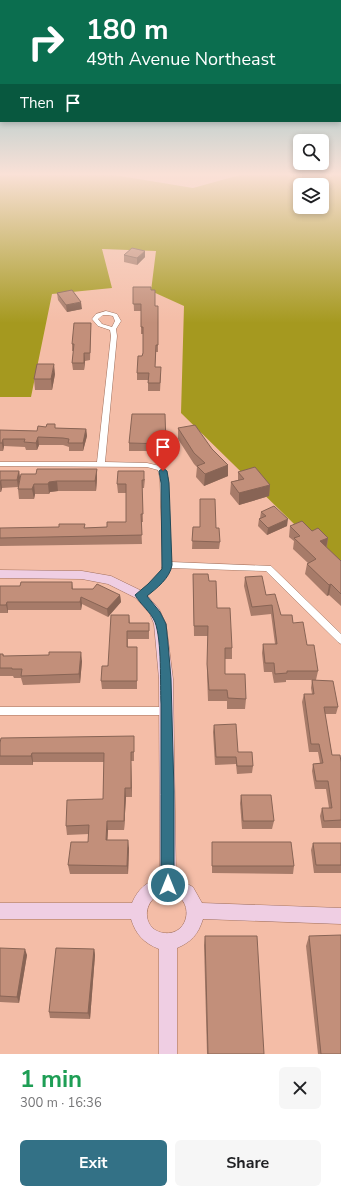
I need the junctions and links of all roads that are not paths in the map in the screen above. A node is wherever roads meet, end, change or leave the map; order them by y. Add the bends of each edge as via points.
1 (112, 329) dead end
2 (0, 464) edge
3 (101, 464) junction
4 (168, 565) junction
5 (0, 574) edge
6 (140, 595) junction
7 (341, 640) edge
8 (0, 711) edge
9 (166, 711) junction
10 (168, 885) junction
11 (0, 911) edge
12 (139, 911) junction
13 (196, 911) junction
14 (341, 916) edge
15 (168, 942) junction
16 (168, 1054) edge

1 - 3 street via 114,336
2 - 3 street
3 - 4 street via 147,465 161,469 164,478
4 - 6 street via 162,577
4 - 7 street via 268,568
5 - 6 street via 98,577 121,584
6 - 9 street via 151,606 160,624 166,679
8 - 9 street
9 - 10 street
10 - 12 street via 159,886 145,895
10 - 13 street via 184,890 190,896
11 - 12 street
12 - 15 street via 140,920 147,932 158,940
13 - 14 street
13 - 15 street via 195,921 185,936
15 - 16 street

